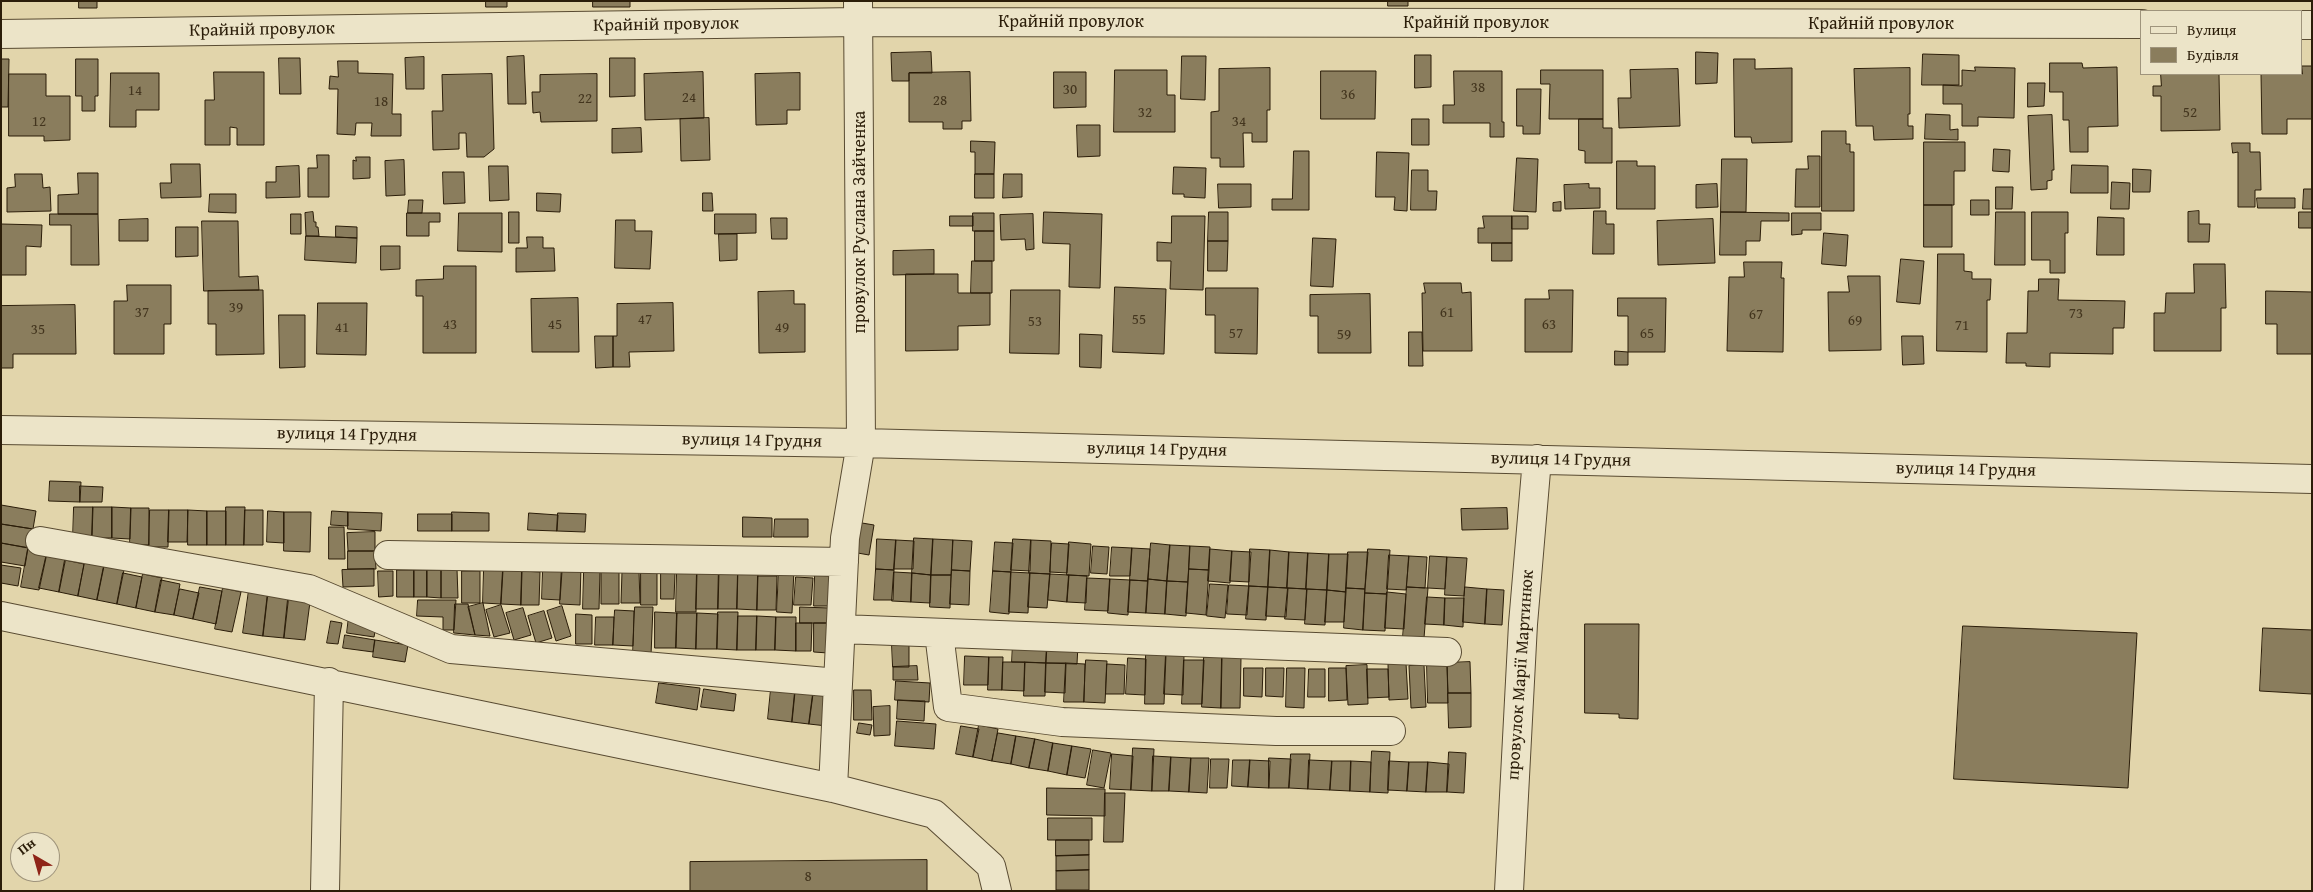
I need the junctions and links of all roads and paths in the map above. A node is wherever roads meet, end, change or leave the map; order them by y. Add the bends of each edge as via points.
1 (858, 12) edge
2 (2140, 24) edge
3 (1, 34) edge
4 (1, 430) edge
5 (861, 443) junction
6 (1537, 459) junction
7 (2312, 479) edge
8 (40, 541) dead end
9 (388, 555) dead end
10 (844, 562) junction
11 (1, 616) edge
12 (841, 629) junction
13 (939, 633) junction
14 (1447, 652) dead end
15 (329, 682) junction
16 (838, 683) junction
17 (1392, 731) dead end
18 (833, 788) junction
19 (325, 891) edge
20 (998, 891) edge
21 (1509, 891) edge

1 - 2 street, Крайній провулок
1 - 3 street, Крайній провулок
1 - 5 street, провулок Руслана Зайченка
4 - 5 street, вулиця 14 Грудня
5 - 6 street, вулиця 14 Грудня
5 - 10 street, провулок Руслана Зайченка
6 - 7 street, вулиця 14 Грудня
6 - 21 street, провулок Марії Мартинюк via 1523,624
8 - 16 street via 309,589 451,649
9 - 10 street
10 - 12 street, провулок Руслана Зайченка
11 - 15 street
12 - 13 street
12 - 16 street, провулок Руслана Зайченка
13 - 14 street
13 - 17 street via 948,707 1062,722 1276,731
15 - 18 street
15 - 19 street
16 - 18 street, провулок Руслана Зайченка
18 - 20 street via 934,814 992,866

